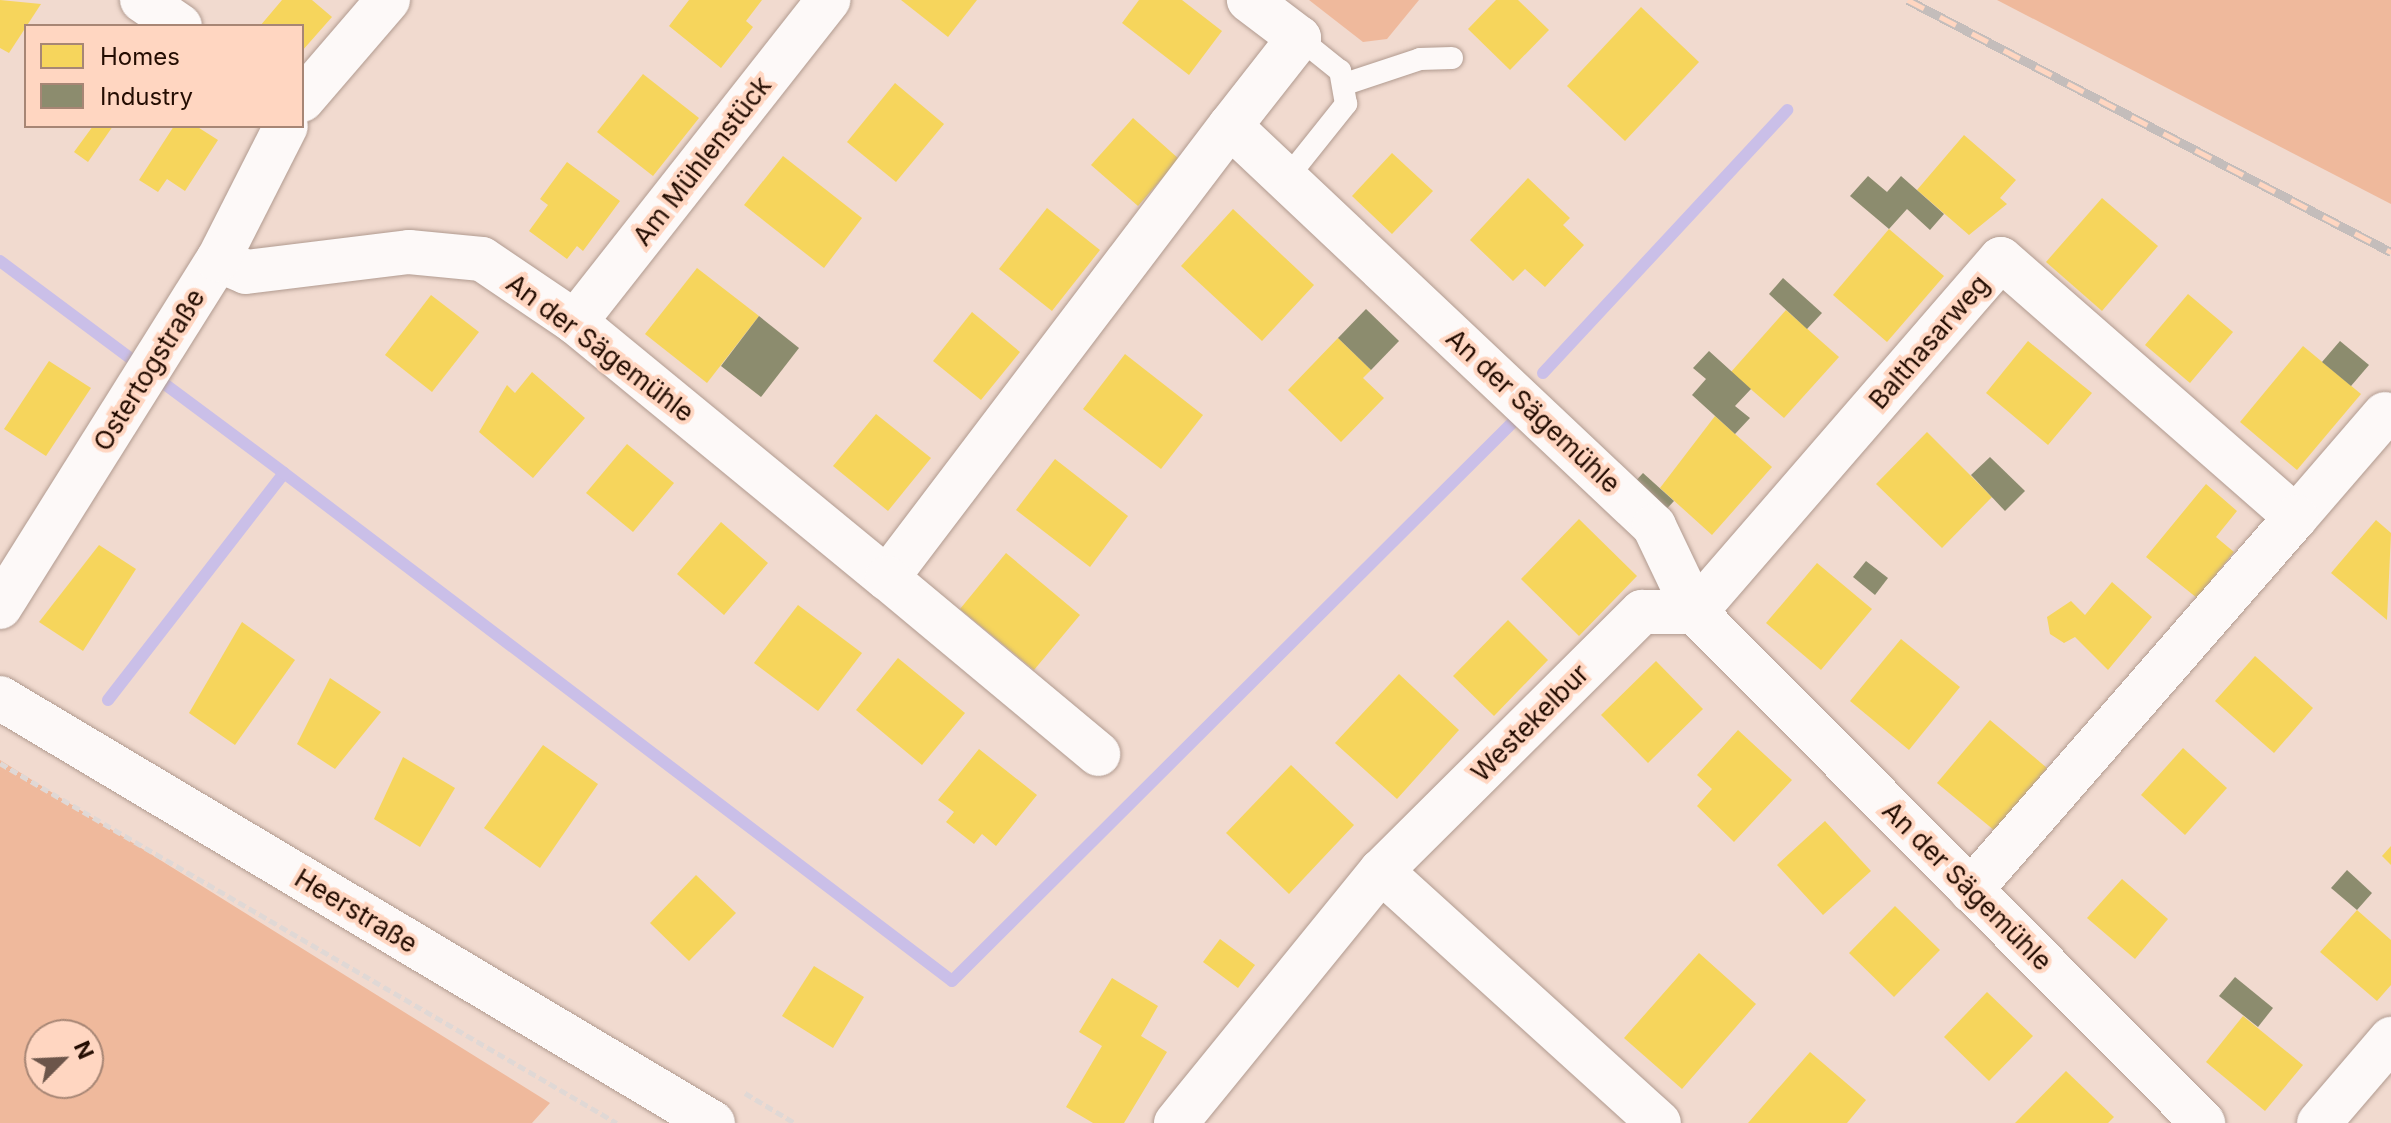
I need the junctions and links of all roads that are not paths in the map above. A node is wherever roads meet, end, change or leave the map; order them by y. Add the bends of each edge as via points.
1 (142, 0) edge
2 (388, 0) edge
3 (828, 0) edge
4 (1249, 0) edge
5 (177, 24) edge
6 (1299, 38) junction
7 (1452, 58) dead end
8 (1345, 84) junction
9 (304, 98) edge
10 (1230, 126) junction
11 (285, 128) edge
12 (1287, 178) junction
13 (218, 260) junction
14 (575, 322) junction
15 (2385, 414) dead end
16 (2296, 517) junction
17 (887, 578) junction
18 (0, 607) edge
19 (1695, 612) junction
20 (0, 698) edge
21 (1098, 754) dead end
22 (1381, 871) junction
23 (1971, 890) junction
24 (2391, 1039) edge
25 (713, 1123) edge
26 (1176, 1123) edge
27 (1659, 1123) edge
28 (2203, 1123) edge
29 (2319, 1123) edge

1 - 5 street
2 - 9 street
3 - 14 street, Am Mühlenstück
4 - 6 street
6 - 8 lane via 1340,71
6 - 10 street
7 - 8 lane via 1420,59
8 - 12 lane via 1346,104
10 - 12 street, An der Sägemühle
10 - 17 street
11 - 13 street, Ostertogstraße
12 - 19 street, An der Sägemühle via 1654,526
13 - 14 street, An der Sägemühle via 246,272 409,252 482,259
13 - 18 street, Ostertogstraße
14 - 17 street, An der Sägemühle
15 - 16 street
16 - 19 street, Balthasarweg via 2001,259
16 - 23 street
17 - 21 street, An der Sägemühle
19 - 22 street, Westekelbur via 1642,612
19 - 23 street, An der Sägemühle
20 - 25 street, Heerstraße
22 - 26 street, Westekelbur
22 - 27 street
23 - 28 street, An der Sägemühle
24 - 29 street

